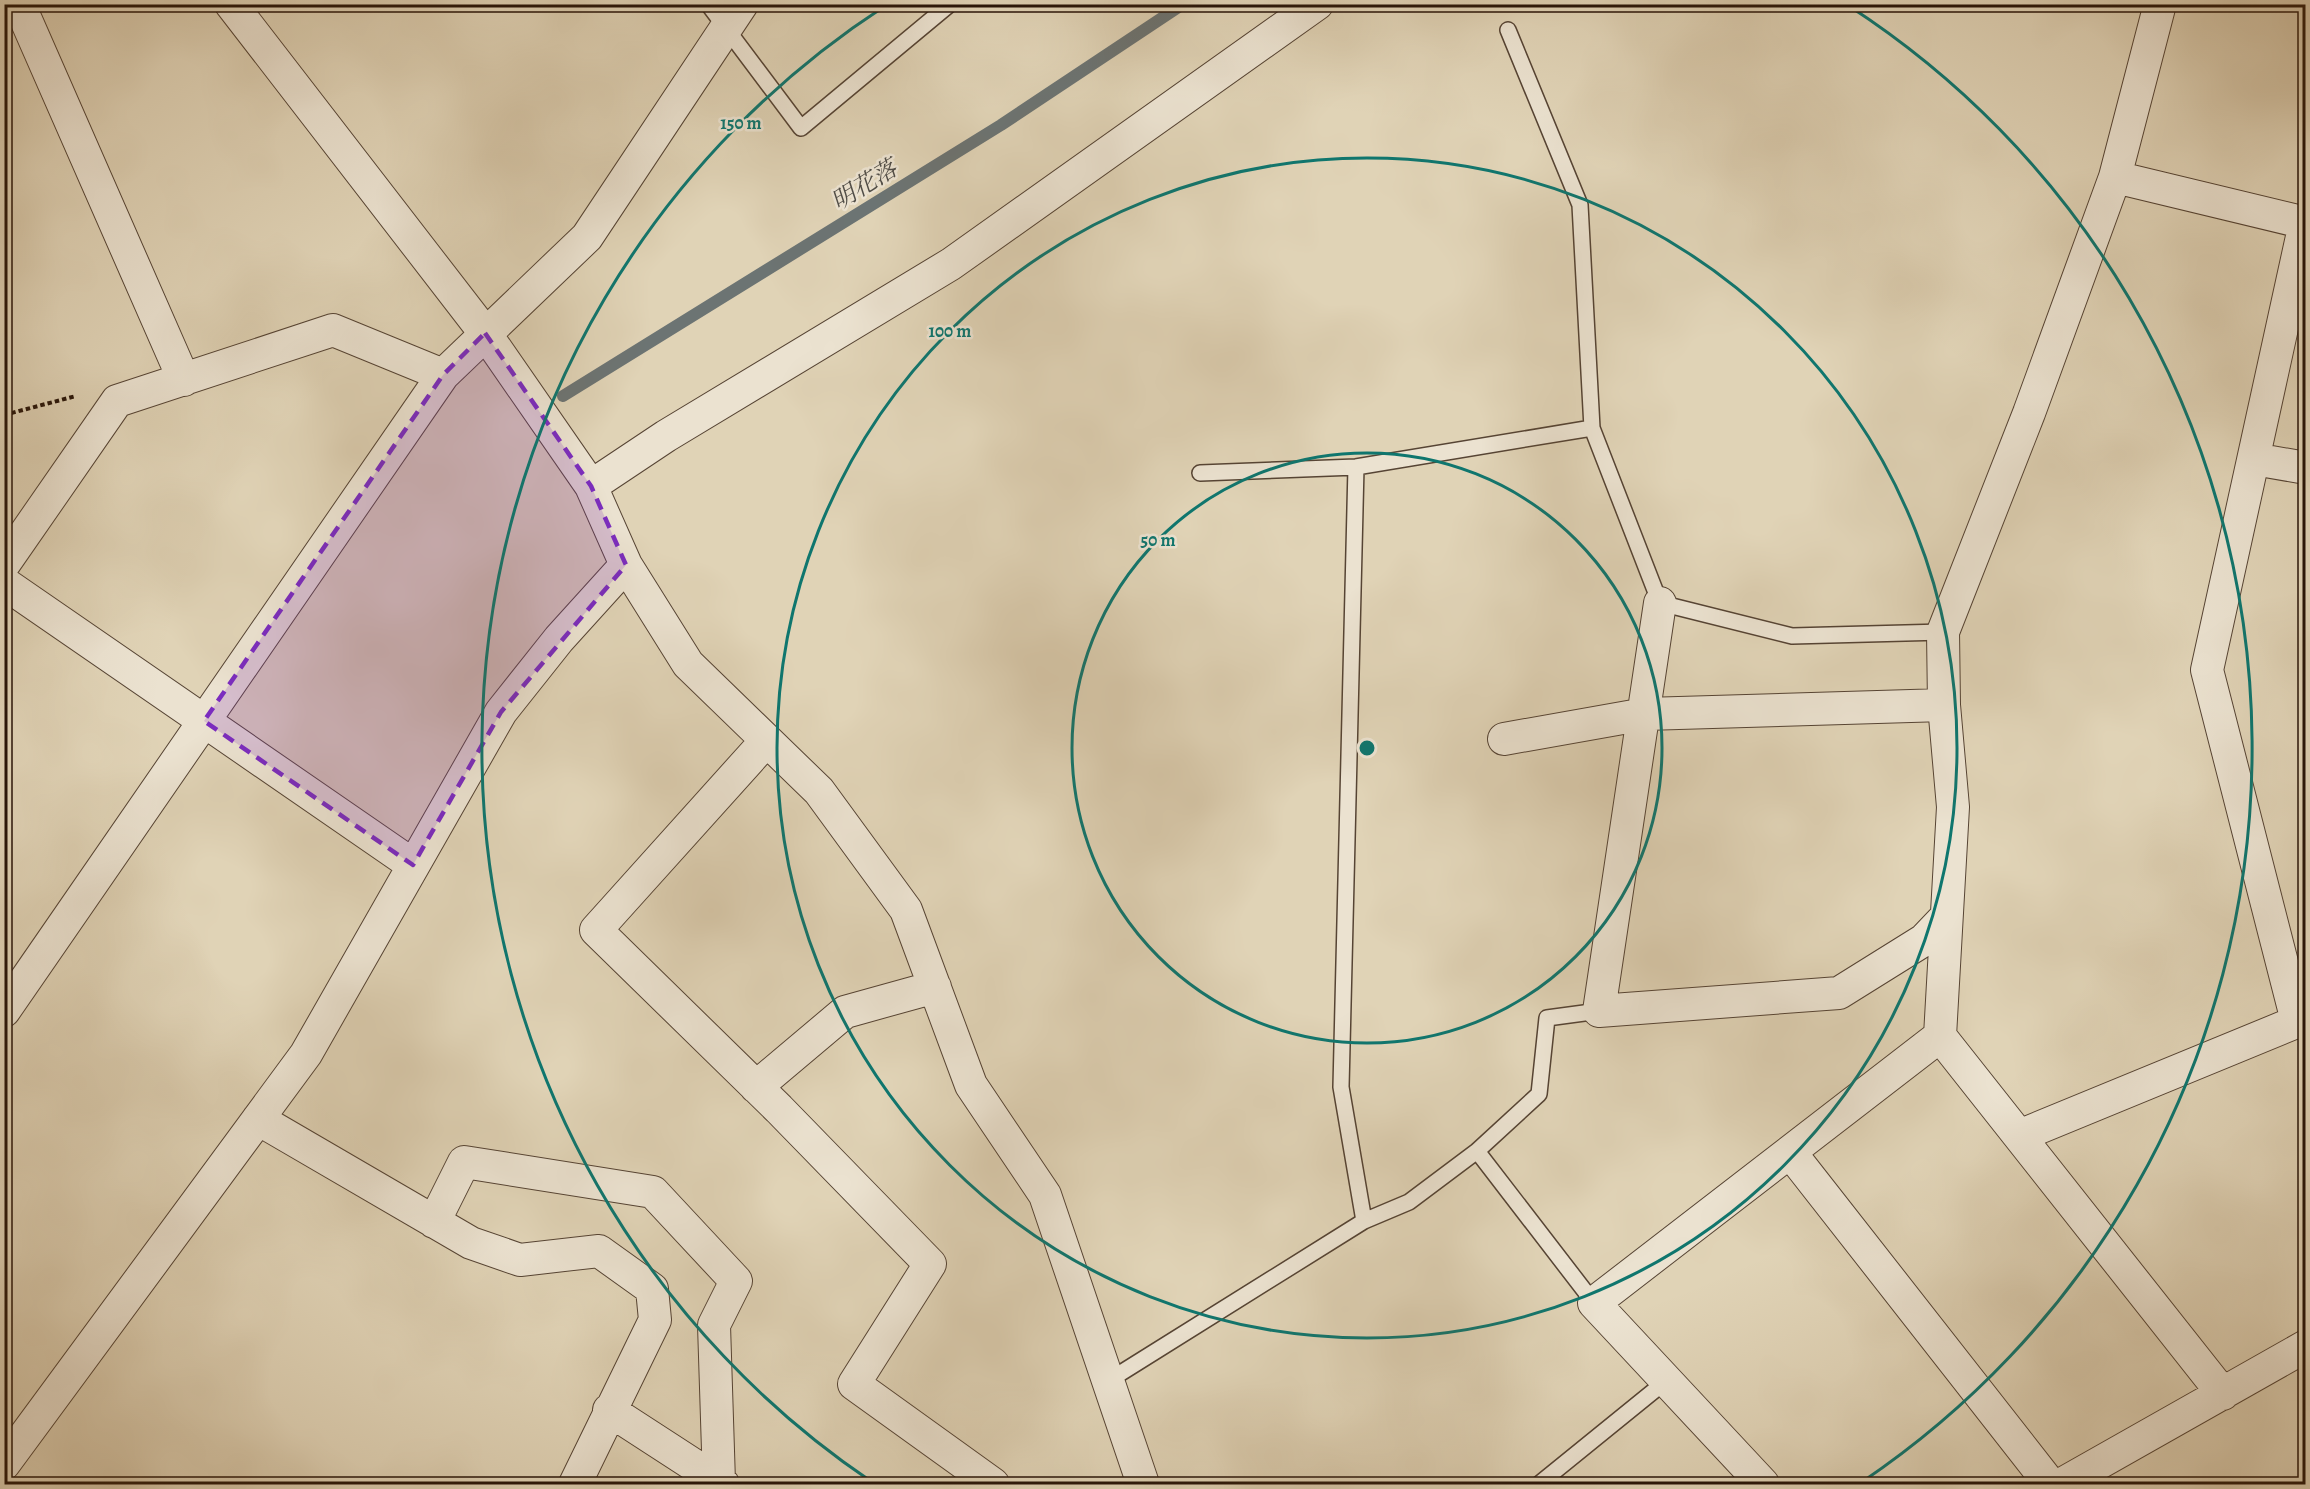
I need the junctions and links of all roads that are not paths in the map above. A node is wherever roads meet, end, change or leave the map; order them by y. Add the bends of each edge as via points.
1 (19, 4) edge
2 (231, 4) edge
3 (950, 4) edge
4 (1317, 4) edge
5 (2160, 4) edge
6 (725, 13) edge
7 (1508, 30) dead end
8 (2115, 177) junction
9 (2305, 223) edge
10 (485, 333) junction
11 (443, 375) junction
12 (184, 380) junction
13 (1592, 428) junction
14 (2253, 459) junction
15 (1356, 467) junction
16 (2306, 468) edge
17 (1200, 473) dead end
18 (591, 486) junction
19 (4, 564) edge
20 (626, 565) junction
21 (4, 583) edge
22 (1660, 603) junction
23 (1943, 632) junction
24 (1944, 705) junction
25 (1645, 714) junction
26 (204, 721) junction
27 (1504, 739) dead end
28 (766, 741) junction
29 (413, 865) junction
30 (1944, 919) junction
31 (935, 987) junction
32 (4, 1011) edge
33 (1599, 1011) junction
34 (2301, 1020) edge
35 (1940, 1036) junction
36 (756, 1086) junction
37 (258, 1119) junction
38 (2019, 1136) junction
39 (1478, 1151) junction
40 (1790, 1152) junction
41 (1364, 1221) junction
42 (434, 1222) junction
43 (1594, 1304) junction
44 (2306, 1346) edge
45 (1108, 1380) junction
46 (1666, 1381) junction
47 (2223, 1394) junction
48 (609, 1410) junction
49 (4, 1464) edge
50 (721, 1483) edge
51 (575, 1485) edge
52 (993, 1485) edge
53 (1143, 1485) edge
54 (1539, 1485) edge
55 (1763, 1485) edge
56 (2050, 1485) edge
57 (2062, 1485) edge

1 - 12 street
2 - 10 street
3 - 6 lane via 801,128
4 - 18 street via 951,264 666,436
5 - 8 street
6 - 10 street via 587,237
7 - 13 lane via 1580,205
8 - 9 street
8 - 23 street via 2029,413
9 - 14 street
10 - 11 street
10 - 18 street
11 - 12 street via 333,330
11 - 26 street
12 - 19 street via 117,401
13 - 15 lane
13 - 22 lane
14 - 16 street
14 - 34 street via 2208,670
15 - 17 lane
15 - 41 lane via 1341,1087
18 - 20 street
20 - 28 street via 688,664
20 - 29 street via 559,639 501,712
21 - 26 street
22 - 23 lane via 1792,636
22 - 25 street
23 - 24 street
24 - 25 street
24 - 30 street via 1953,807
25 - 27 street
25 - 33 street
26 - 29 street
26 - 32 street
28 - 31 street via 819,791 906,910
28 - 36 street via 596,930
29 - 37 street via 306,1054
30 - 33 street via 1924,940 1839,993
30 - 35 street
31 - 36 street via 845,1012
31 - 45 street via 971,1085 1045,1195
33 - 39 lane via 1546,1018 1539,1094
34 - 38 street
35 - 38 street
35 - 40 street
36 - 52 street via 930,1264 854,1384
37 - 42 street
37 - 49 street
38 - 47 street
39 - 41 lane via 1409,1202
39 - 43 lane
40 - 43 street
40 - 56 street
41 - 45 lane
42 - 48 street via 471,1243 520,1260 599,1251 652,1289 655,1320
42 - 50 street via 464,1162 653,1192 736,1281 714,1325
43 - 46 street
44 - 47 street
45 - 53 street
46 - 54 lane
46 - 55 street
47 - 57 street
48 - 50 street
48 - 51 street

